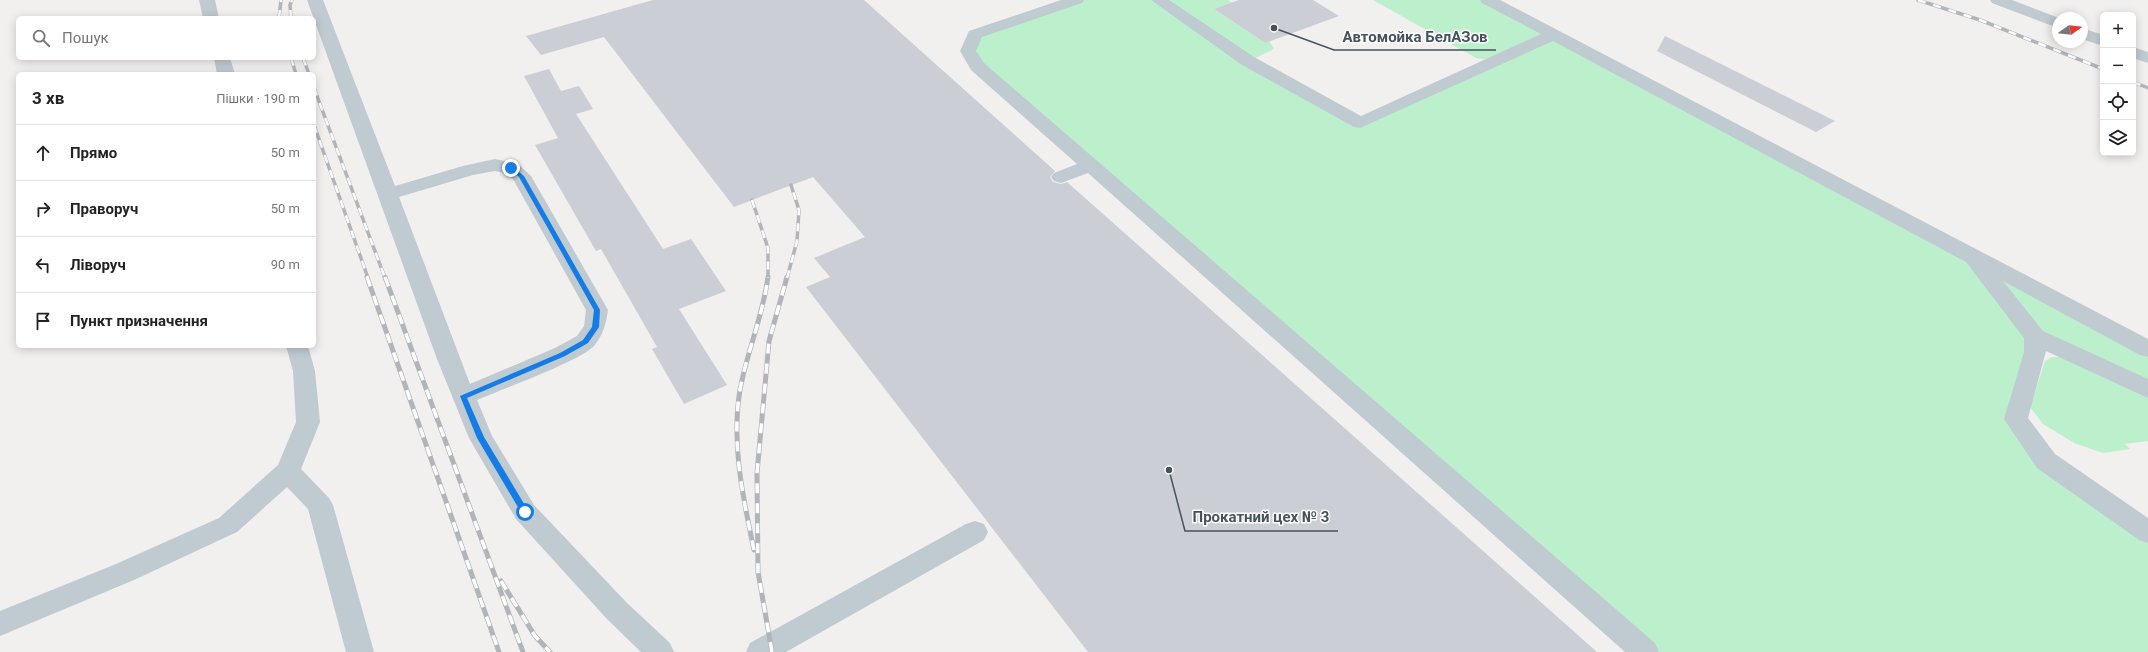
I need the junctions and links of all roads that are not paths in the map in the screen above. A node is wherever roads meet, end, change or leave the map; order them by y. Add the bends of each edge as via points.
1 (207, 0) edge
2 (315, 0) edge
3 (1076, 0) edge
4 (1159, 0) edge
5 (1488, 0) edge
6 (1998, 0) edge
7 (211, 16) edge
8 (2052, 21) edge
9 (1553, 35) junction
10 (2088, 35) edge
11 (2100, 40) edge
12 (2136, 53) edge
13 (2148, 58) edge
14 (222, 60) edge
15 (226, 72) edge
16 (1092, 165) junction
17 (1061, 177) dead end
18 (388, 194) junction
19 (1972, 256) junction
20 (2035, 337) junction
21 (298, 348) edge
22 (2148, 349) edge
23 (2148, 389) edge
24 (463, 396) junction
25 (288, 470) junction
26 (975, 532) dead end
27 (2148, 532) edge
28 (0, 624) edge
29 (360, 652) edge
30 (660, 652) edge
31 (760, 652) edge
32 (1645, 652) edge

1 - 7 street
2 - 18 street
3 - 16 street via 975,34 968,51 977,66
4 - 9 street via 1248,61 1360,123
5 - 9 street
6 - 8 street
9 - 19 street
10 - 11 street
12 - 13 street
14 - 15 street
16 - 17 street
16 - 32 street
18 - 24 street
18 - 24 street via 470,170 495,165 511,168 521,176 597,310 595,327 585,342 563,354
19 - 20 street
19 - 22 street
20 - 23 street
20 - 27 street via 2035,352 2016,419 2046,461
21 - 25 street via 304,371 308,422
24 - 30 street via 481,438 525,512 617,611
25 - 28 street via 228,525 125,572
25 - 29 street via 320,505
26 - 31 street

